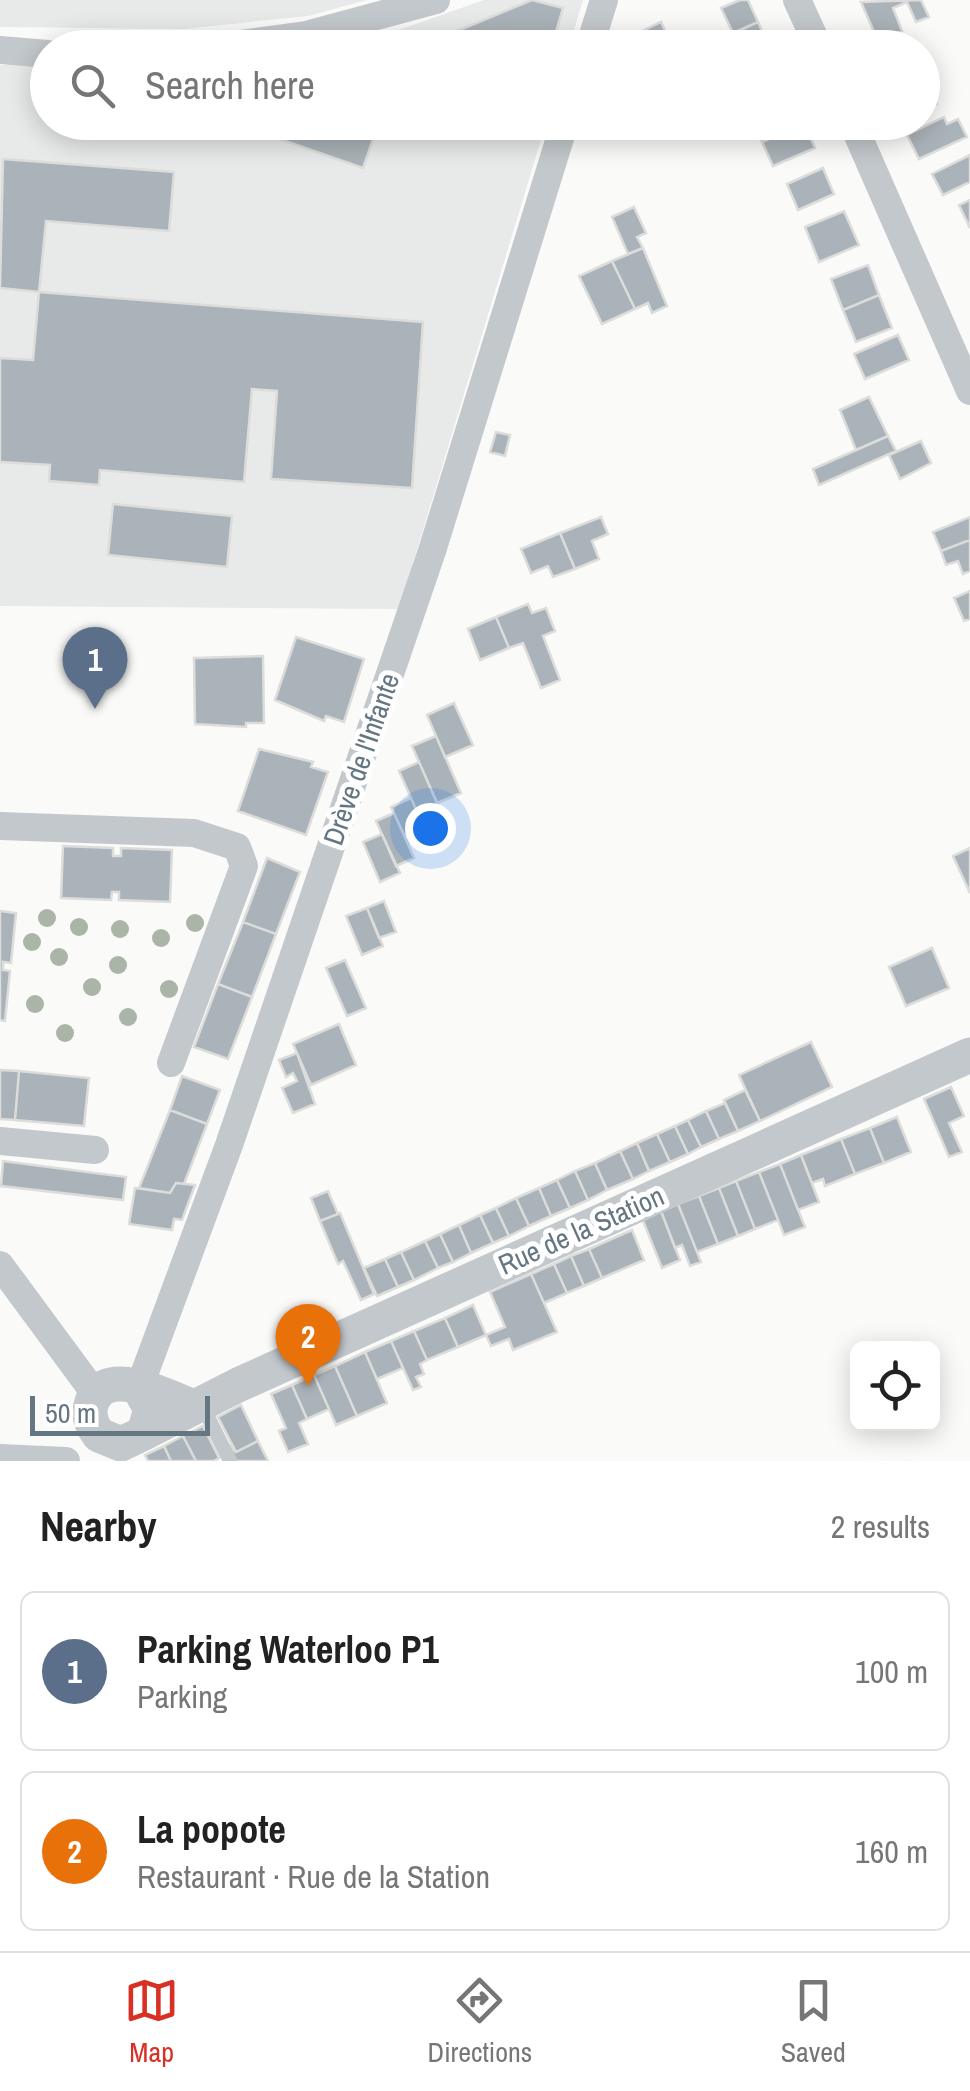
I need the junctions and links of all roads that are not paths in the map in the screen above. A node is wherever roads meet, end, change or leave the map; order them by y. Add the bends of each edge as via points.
1 (436, 0) edge
2 (604, 0) edge
3 (797, 0) edge
4 (328, 30) edge
5 (595, 30) edge
6 (811, 30) edge
7 (0, 50) edge
8 (30, 52) edge
9 (560, 140) edge
10 (860, 140) edge
11 (970, 391) edge
12 (0, 826) edge
13 (970, 1055) edge
14 (171, 1063) dead end
15 (0, 1141) edge
16 (94, 1150) dead end
17 (0, 1265) edge
18 (138, 1388) junction
19 (96, 1395) junction
20 (196, 1404) junction
21 (144, 1433) junction
22 (104, 1451) edge
23 (0, 1458) edge
24 (68, 1461) edge
25 (230, 1461) edge

1 - 4 street
2 - 5 street
3 - 6 street
7 - 8 street
9 - 18 street, Drève de l'Infante via 421,585
10 - 11 street
12 - 14 street via 194,833 238,847 244,866
13 - 20 street, Rue de la Station
15 - 16 street
17 - 19 street
18 - 19 street via 116,1383
18 - 20 street
18 - 21 street via 151,1410
19 - 22 street via 90,1416
20 - 21 street, Rue de la Station
20 - 25 lane
21 - 22 street
22 - 24 street
23 - 24 street

